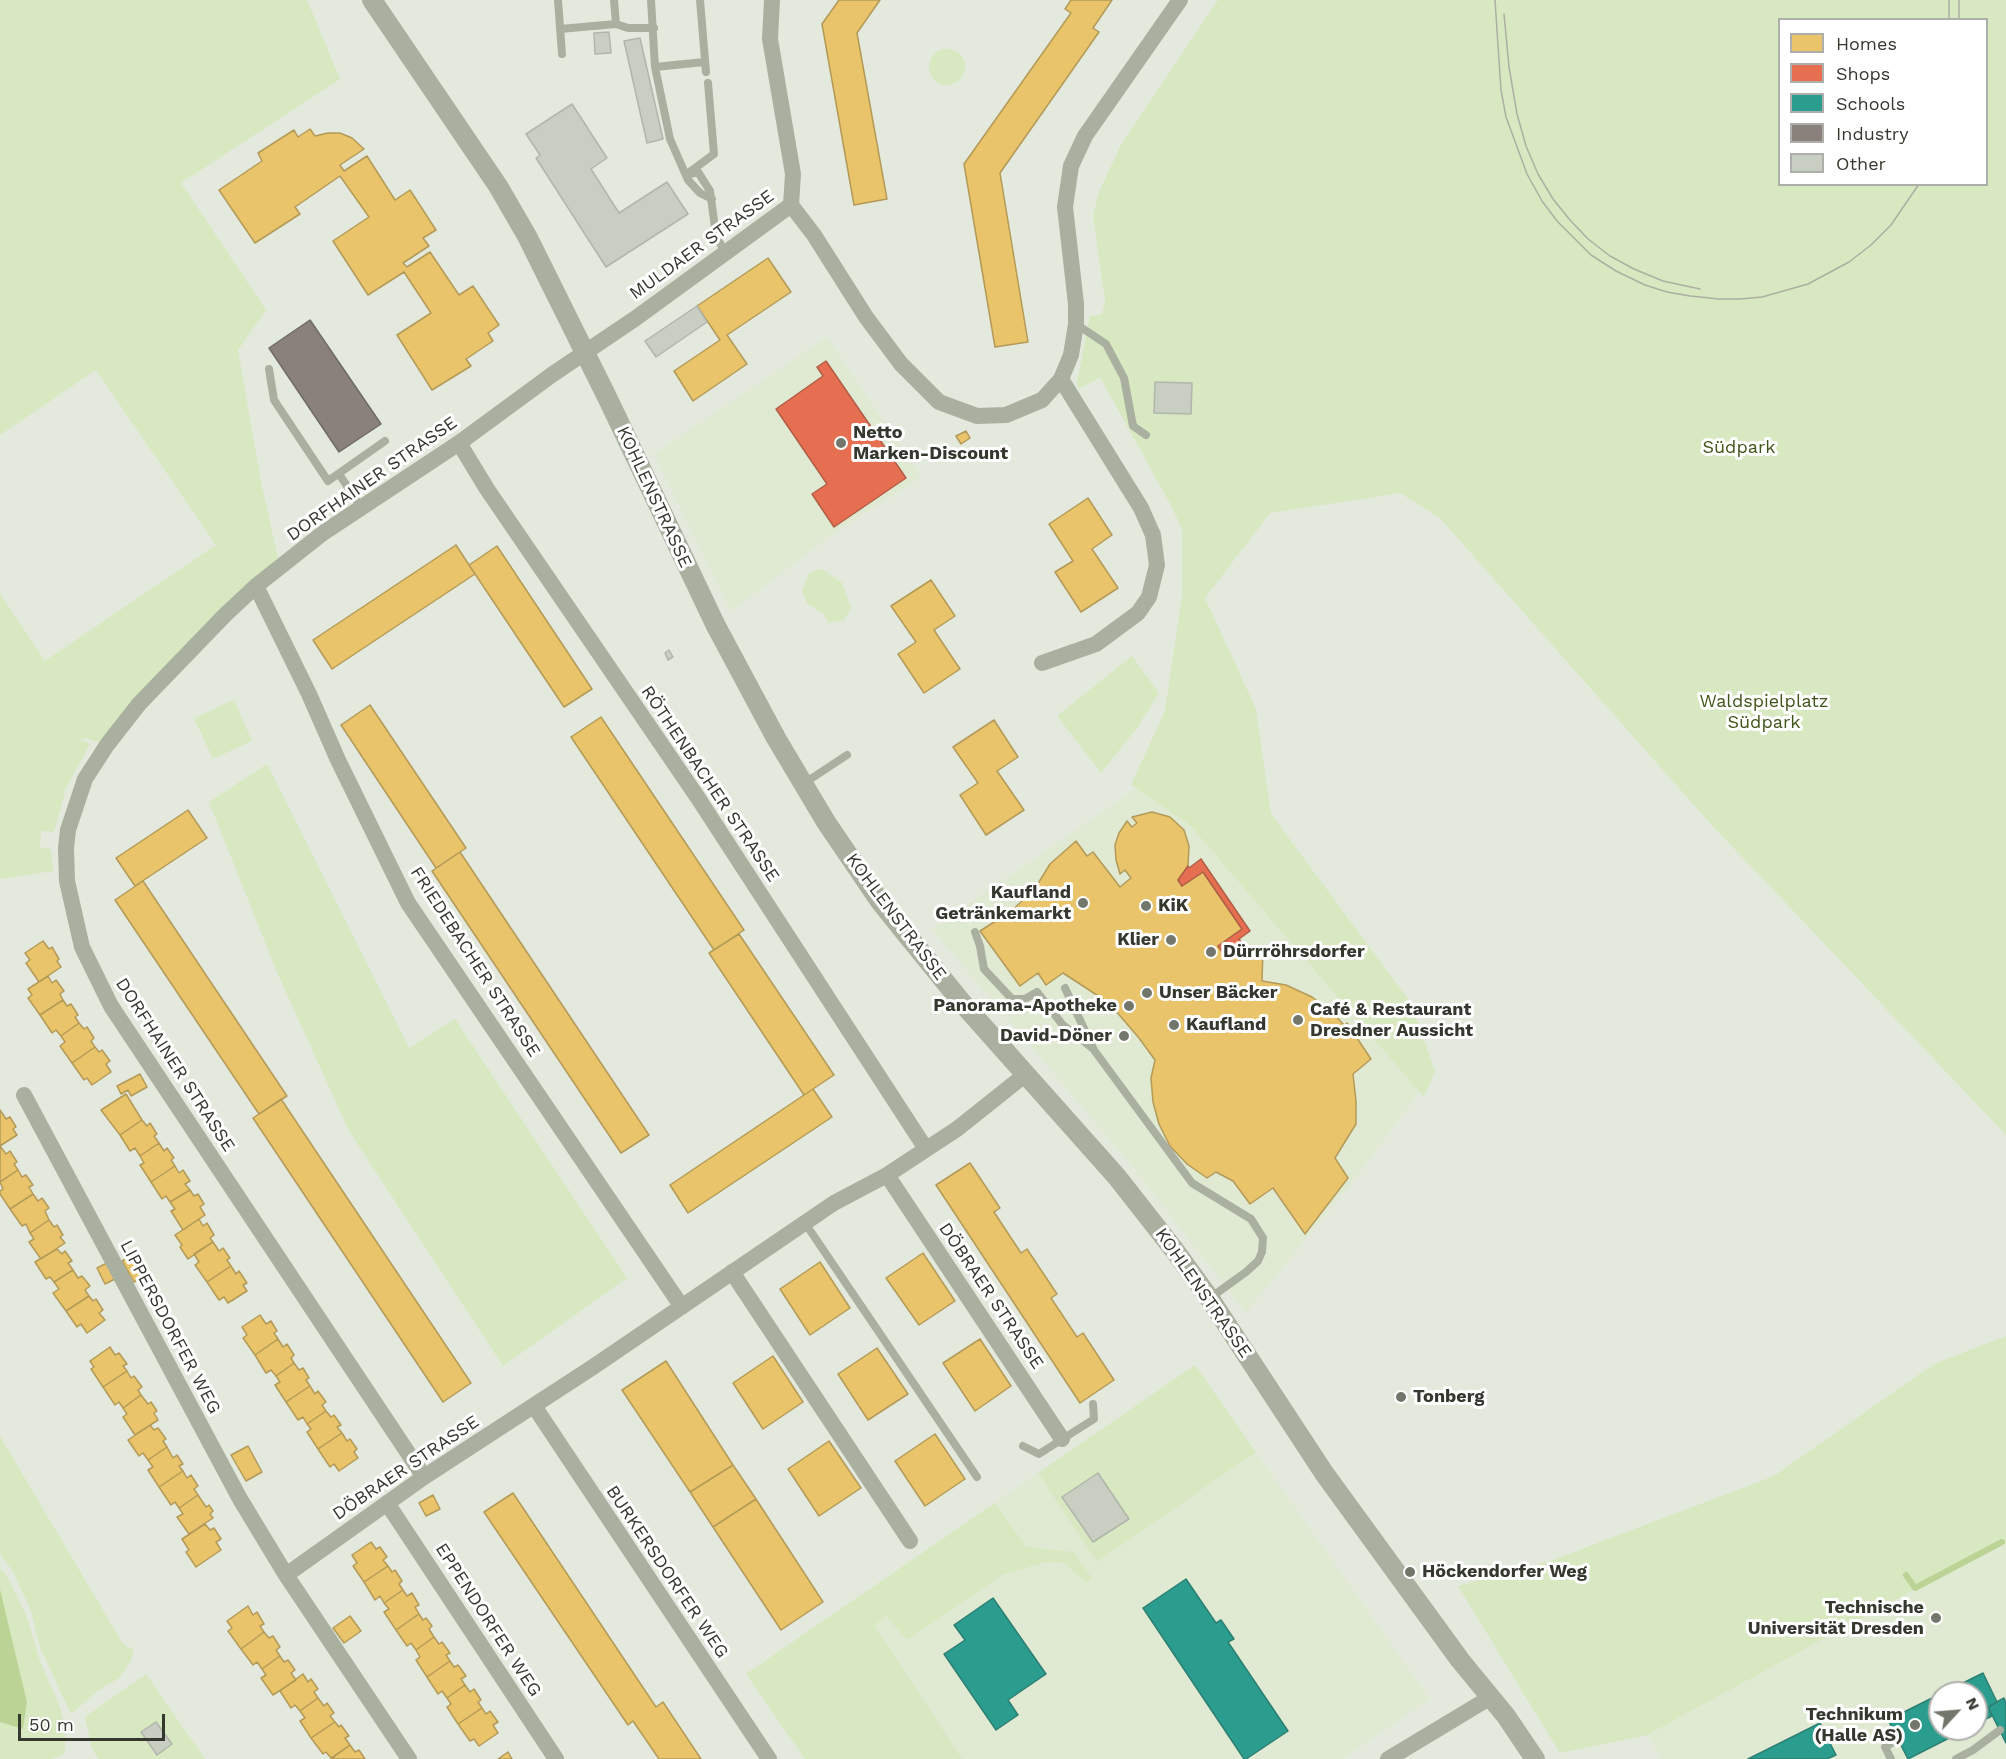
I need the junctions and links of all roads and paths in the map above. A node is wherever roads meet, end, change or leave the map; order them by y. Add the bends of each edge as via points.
1 (372, 0) edge
2 (558, 0) edge
3 (614, 0) edge
4 (651, 0) edge
5 (700, 0) edge
6 (772, 0) edge
7 (1180, 0) edge
8 (616, 24) junction
9 (560, 28) junction
10 (654, 28) junction
11 (562, 54) dead end
12 (655, 67) junction
13 (708, 83) dead end
14 (687, 174) junction
15 (791, 205) junction
16 (725, 253) junction
17 (1076, 324) junction
18 (585, 352) junction
19 (269, 369) dead end
20 (1061, 379) junction
21 (1146, 435) dead end
22 (385, 441) dead end
23 (459, 442) junction
24 (339, 474) junction
25 (361, 507) junction
26 (256, 586) junction
27 (1042, 663) dead end
28 (848, 754) dead end
29 (803, 784) junction
30 (975, 932) dead end
31 (1065, 988) dead end
32 (1094, 1050) junction
33 (1026, 1074) junction
34 (24, 1095) dead end
35 (926, 1149) junction
36 (887, 1175) junction
37 (805, 1223) junction
38 (732, 1272) junction
39 (1210, 1299) junction
40 (682, 1307) junction
41 (1093, 1404) dead end
42 (534, 1406) junction
43 (1062, 1439) junction
44 (1023, 1446) dead end
45 (424, 1477) junction
46 (977, 1477) dead end
47 (387, 1503) junction
48 (910, 1541) dead end
49 (286, 1575) junction
50 (1491, 1697) junction
51 (2000, 1730) dead end
52 (1898, 1739) dead end
53 (1973, 1750) junction
54 (409, 1759) edge
55 (556, 1759) edge
56 (769, 1759) edge
57 (1388, 1759) edge
58 (1534, 1759) edge
59 (1891, 1759) edge
60 (1956, 1759) edge
61 (1978, 1759) edge

1 - 18 street, KOHLENSTRASSE via 498,186
2 - 9 lane
3 - 8 lane
4 - 10 lane
5 - 12 lane via 705,67
6 - 15 street, MULDAER STRASSE via 770,39 793,174
7 - 17 street via 1085,136 1071,166 1065,207
8 - 9 lane
8 - 10 lane
9 - 11 lane
10 - 12 lane
12 - 14 lane via 670,139
13 - 14 lane via 714,154
14 - 16 lane via 698,172 710,190 716,235
15 - 16 street, MULDAER STRASSE
15 - 20 street via 901,364 939,402 977,416 1006,416 1042,400
16 - 18 street, MULDAER STRASSE
17 - 20 street via 1071,355
17 - 21 lane via 1106,344 1124,378 1133,426
18 - 23 street, DORFHAINER STRASSE
18 - 29 street, KOHLENSTRASSE via 716,626
19 - 24 lane via 274,400 328,481
20 - 27 street via 1141,508 1153,535 1156,565 1149,597 1138,613 1096,644
22 - 24 lane
23 - 25 street, DORFHAINER STRASSE
23 - 35 street, RÖTHENBACHER STRASSE
24 - 25 lane
25 - 26 street, DORFHAINER STRASSE via 322,532
26 - 40 street, FRIEDEBACHER STRASSE via 408,903
26 - 45 street, DORFHAINER STRASSE via 139,704 85,779 68,830 67,881 82,947 111,1006
28 - 29 lane
29 - 33 street, KOHLENSTRASSE via 879,900
30 - 32 lane via 984,969 1012,999 1025,999 1037,992 1062,1024
31 - 32 lane
32 - 39 lane via 1192,1183 1251,1219 1263,1238 1258,1261
33 - 35 street, DÖBRAER STRASSE
33 - 39 street, KOHLENSTRASSE via 1123,1185
34 - 49 street, LIPPERSDORFER WEG via 240,1498
35 - 36 street, DÖBRAER STRASSE
36 - 37 street, DÖBRAER STRASSE
36 - 43 street, DÖBRAER STRASSE
37 - 38 street, DÖBRAER STRASSE
37 - 46 lane
38 - 40 street, DÖBRAER STRASSE
38 - 48 street
39 - 50 street, KOHLENSTRASSE via 1324,1473
40 - 42 street, DÖBRAER STRASSE
41 - 43 lane via 1094,1419
42 - 45 street, DÖBRAER STRASSE
42 - 56 street, BURKERSDORFER WEG
43 - 44 lane via 1039,1454
45 - 47 street, DÖBRAER STRASSE
47 - 49 street, DÖBRAER STRASSE
47 - 55 street, EPPENDORFER WEG
49 - 54 street
50 - 57 street
50 - 58 street, KOHLENSTRASSE
51 - 53 lane
52 - 59 lane via 1885,1747
53 - 60 lane
53 - 61 lane

